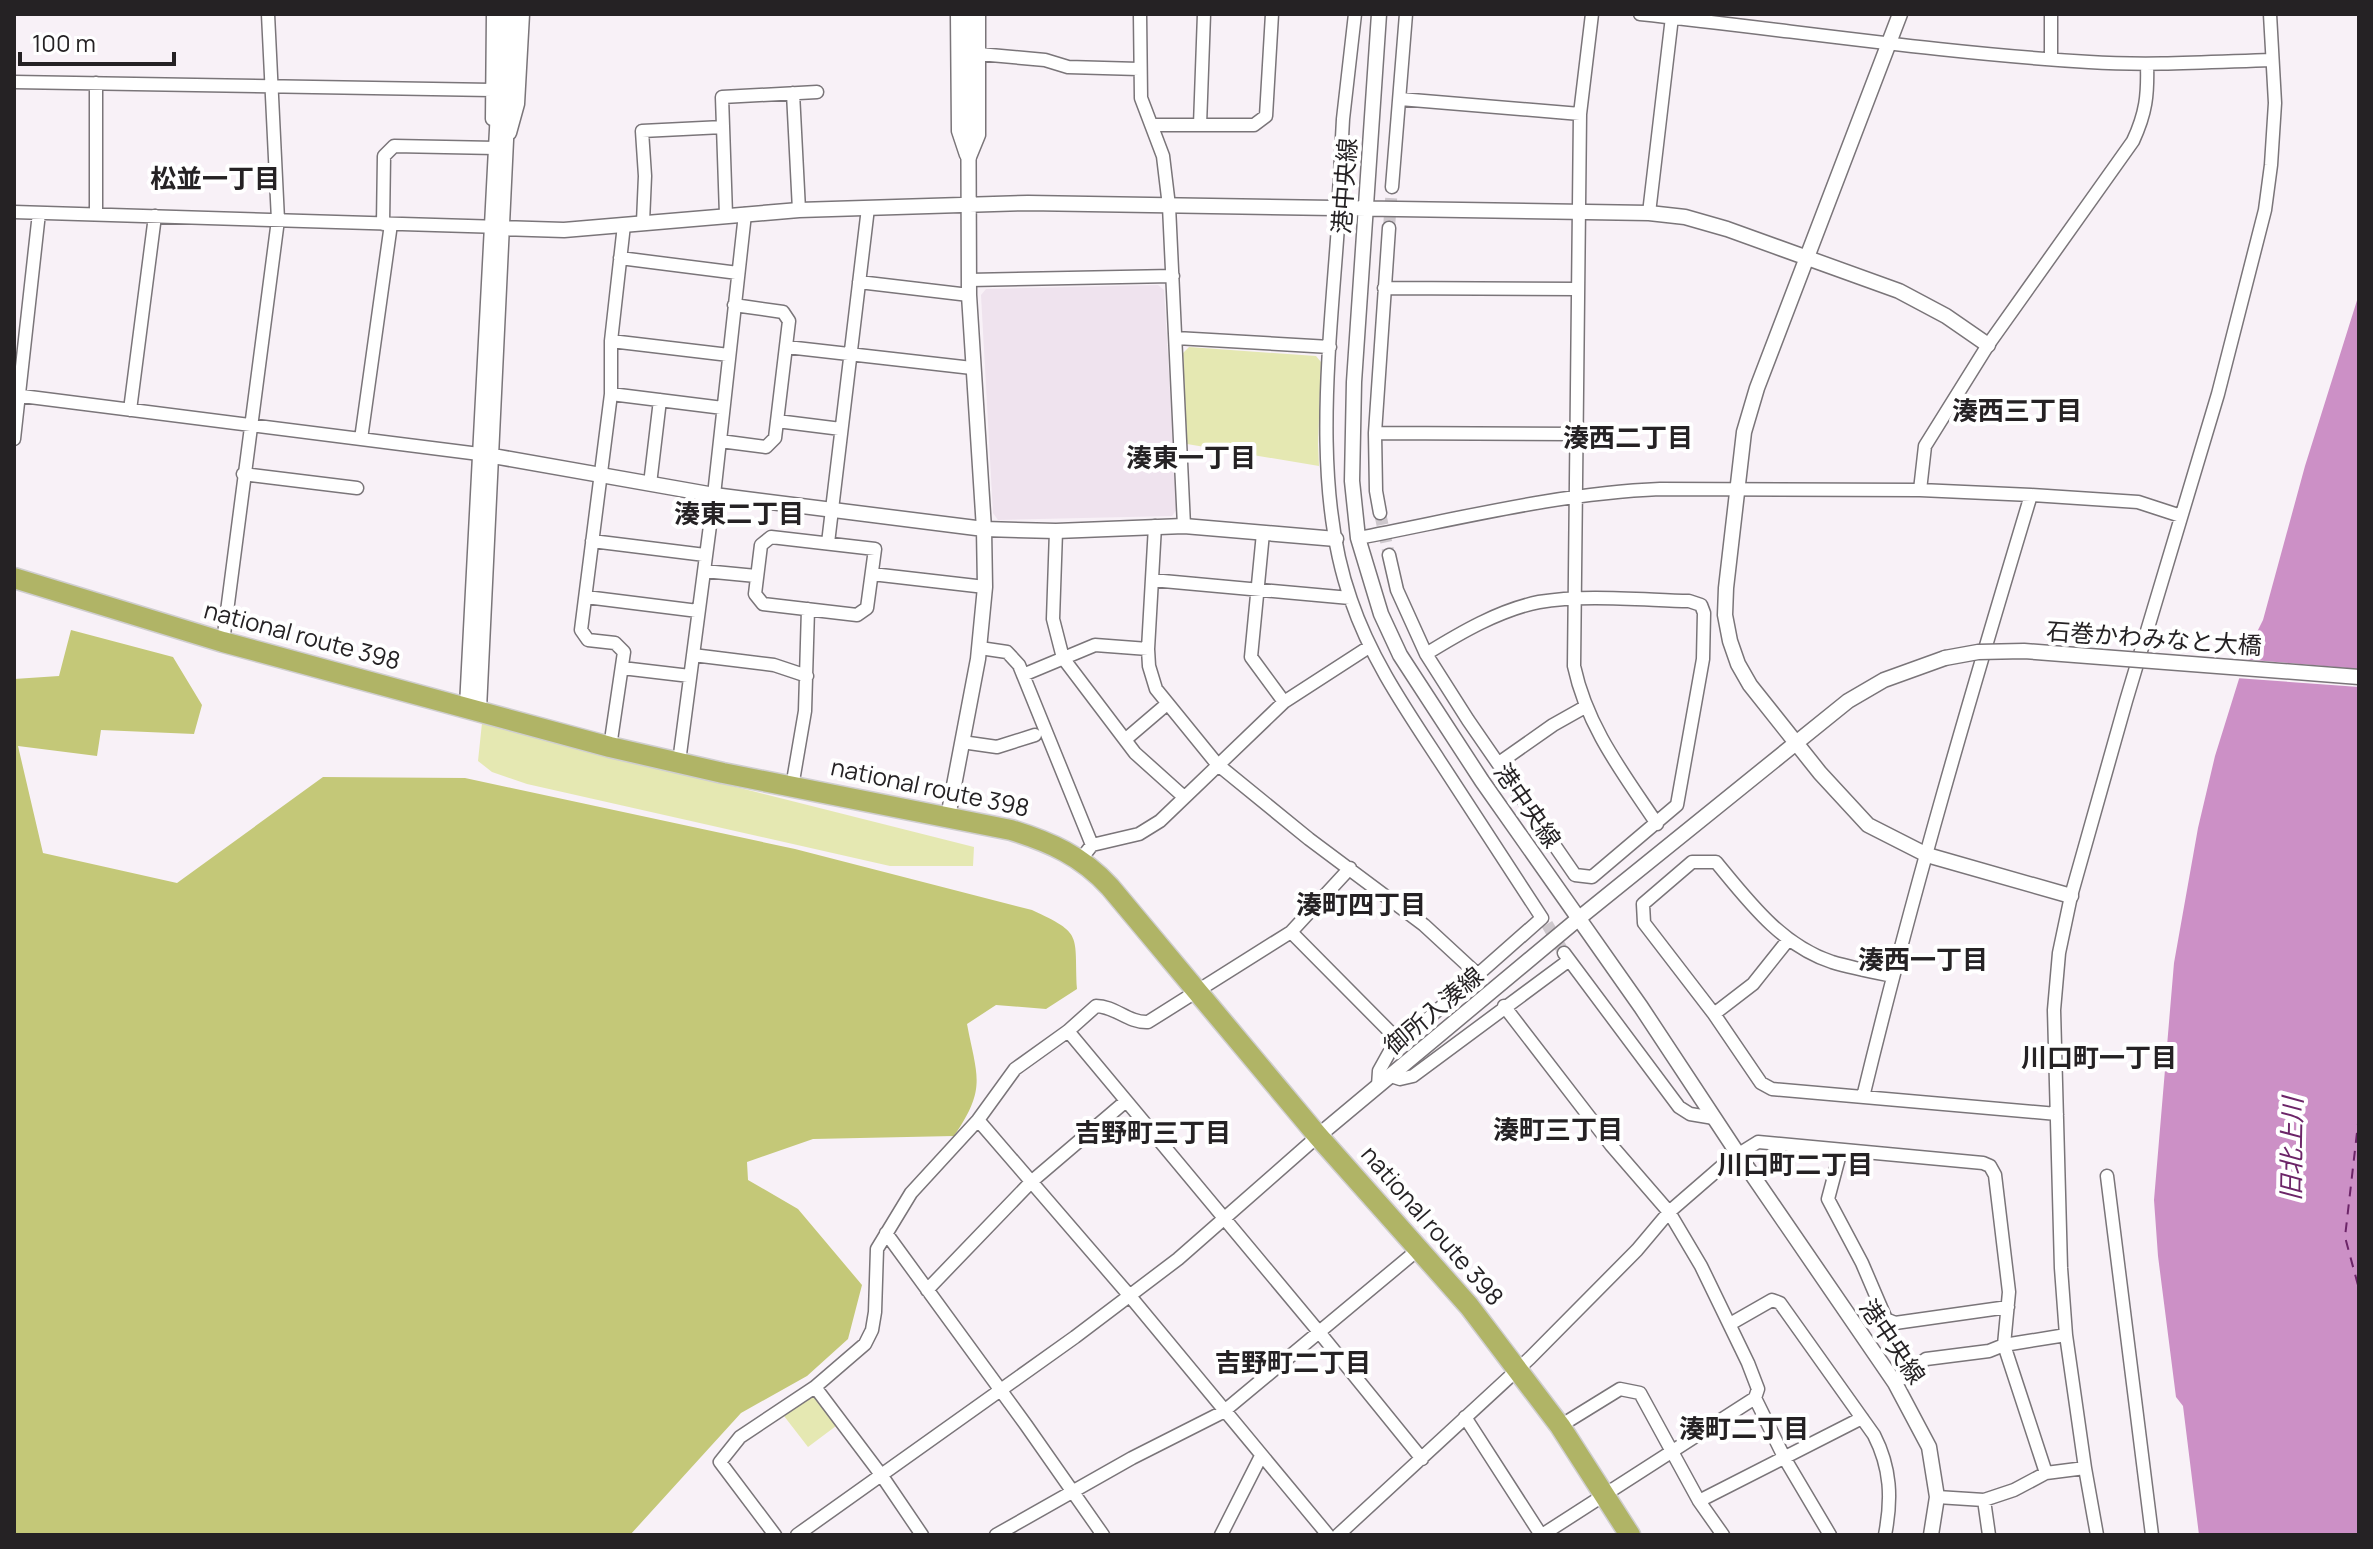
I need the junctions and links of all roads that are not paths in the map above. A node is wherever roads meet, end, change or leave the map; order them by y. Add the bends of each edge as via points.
1 (268, 14) edge
2 (493, 14) edge
3 (503, 14) edge
4 (512, 14) edge
5 (523, 14) edge
6 (957, 14) edge
7 (968, 14) edge
8 (979, 14) edge
9 (1140, 14) edge
10 (1204, 14) edge
11 (1272, 14) edge
12 (1355, 14) edge
13 (1379, 14) edge
14 (1406, 14) edge
15 (1592, 14) edge
16 (1640, 14) edge
17 (1900, 14) edge
18 (2051, 14) edge
19 (2270, 14) edge
20 (1672, 17) junction
21 (1891, 43) junction
22 (979, 54) junction
23 (2051, 59) junction
24 (2271, 60) junction
25 (2147, 64) junction
26 (1139, 69) junction
27 (14, 82) edge
28 (96, 83) junction
29 (271, 85) junction
30 (492, 90) junction
31 (817, 92) dead end
32 (793, 93) junction
33 (1400, 99) junction
34 (1580, 114) junction
35 (1152, 125) junction
36 (1200, 125) junction
37 (723, 127) junction
38 (500, 142) junction
39 (968, 162) junction
40 (1392, 187) tunnel mouth
41 (1339, 194) dead end
42 (970, 204) junction
43 (1169, 206) junction
44 (868, 208) junction
45 (1366, 208) junction
46 (799, 210) junction
47 (1578, 211) junction
48 (14, 212) edge
49 (39, 213) junction
50 (1649, 213) junction
51 (96, 214) junction
52 (745, 214) junction
53 (726, 215) junction
54 (155, 216) junction
55 (278, 220) junction
56 (643, 222) junction
57 (387, 224) junction
58 (624, 225) junction
59 (1338, 226) dead end
60 (498, 227) junction
61 (1389, 228) tunnel mouth
62 (1807, 257) junction
63 (620, 258) junction
64 (738, 273) junction
65 (1173, 276) junction
66 (859, 282) junction
67 (969, 288) junction
68 (1384, 288) junction
69 (1578, 289) junction
70 (734, 305) junction
71 (14, 306) edge
72 (28, 308) junction
73 (1176, 338) junction
74 (611, 341) junction
75 (1988, 345) junction
76 (787, 347) junction
77 (1330, 347) junction
78 (729, 355) junction
79 (851, 355) junction
80 (972, 368) junction
81 (611, 394) junction
82 (16, 396) edge
83 (660, 400) junction
84 (723, 408) junction
85 (130, 410) junction
86 (777, 421) junction
87 (249, 424) junction
88 (841, 429) junction
89 (1375, 433) junction
90 (1576, 434) junction
91 (14, 439) edge
92 (361, 439) junction
93 (720, 441) junction
94 (486, 455) junction
95 (243, 474) junction
96 (600, 475) junction
97 (650, 484) junction
98 (357, 488) dead end
99 (1737, 489) junction
100 (1920, 490) junction
101 (714, 495) junction
102 (2031, 495) junction
103 (1575, 498) junction
104 (831, 510) junction
105 (1380, 513) tunnel mouth
106 (2181, 516) junction
107 (1155, 526) junction
108 (1184, 526) junction
109 (984, 529) junction
110 (1056, 531) junction
111 (1263, 533) junction
112 (1358, 538) junction
113 (1336, 539) junction
114 (592, 541) junction
115 (828, 543) junction
116 (705, 555) junction
117 (1389, 555) tunnel mouth
118 (704, 571) junction
119 (872, 574) junction
120 (756, 576) junction
121 (14, 578) edge
122 (1152, 580) junction
123 (985, 587) junction
124 (1259, 591) junction
125 (586, 597) junction
126 (1350, 598) junction
127 (1575, 600) junction
128 (808, 609) junction
129 (698, 611) junction
130 (223, 642) junction
131 (1369, 647) junction
132 (980, 648) junction
133 (1148, 649) junction
134 (1426, 654) junction
135 (693, 655) junction
136 (1063, 658) junction
137 (622, 668) junction
138 (1023, 675) junction
139 (690, 676) junction
140 (807, 676) junction
141 (2359, 677) edge
142 (1284, 702) junction
143 (1167, 704) junction
144 (1585, 707) junction
145 (473, 708) junction
146 (1035, 735) dead end
147 (1126, 739) junction
148 (962, 742) junction
149 (1796, 742) junction
150 (610, 747) junction
151 (679, 762) junction
152 (1499, 763) junction
153 (1217, 764) junction
154 (792, 787) junction
155 (1184, 797) junction
156 (948, 817) junction
157 (1657, 824) junction
158 (1086, 852) junction
159 (1927, 855) junction
160 (1350, 868) junction
161 (2071, 896) junction
162 (1578, 919) junction
163 (1291, 932) junction
164 (1788, 940) junction
165 (1476, 973) junction
166 (1893, 976) junction
167 (1197, 990) junction
168 (1504, 1006) junction
169 (1714, 1014) junction
170 (1068, 1031) junction
171 (1400, 1042) junction
172 (1391, 1076) junction
173 (1378, 1086) junction
174 (1863, 1097) junction
175 (1126, 1101) junction
176 (2057, 1114) junction
177 (1714, 1118) junction
178 (978, 1120) junction
179 (1318, 1136) junction
180 (1841, 1150) junction
181 (1738, 1154) junction
182 (2107, 1176) dead end
183 (1031, 1182) junction
184 (1669, 1212) junction
185 (1223, 1218) junction
186 (886, 1233) junction
187 (1420, 1248) junction
188 (927, 1290) junction
189 (1129, 1295) junction
190 (2008, 1307) junction
191 (1730, 1324) junction
192 (1319, 1332) junction
193 (2066, 1335) junction
194 (2004, 1345) junction
195 (1517, 1370) junction
196 (1895, 1383) junction
197 (815, 1387) junction
198 (1000, 1390) junction
199 (1755, 1398) junction
200 (1223, 1412) junction
201 (1465, 1417) junction
202 (1862, 1418) junction
203 (1560, 1426) junction
204 (1671, 1452) junction
205 (1261, 1456) junction
206 (1422, 1459) junction
207 (1785, 1459) junction
208 (2085, 1468) junction
209 (2046, 1473) junction
210 (882, 1476) junction
211 (1071, 1491) junction
212 (1604, 1495) junction
213 (1937, 1497) junction
214 (1984, 1500) junction
215 (1699, 1501) junction
216 (775, 1535) edge
217 (797, 1535) edge
218 (922, 1535) edge
219 (996, 1535) edge
220 (1103, 1535) edge
221 (1221, 1535) edge
222 (1328, 1535) edge
223 (1338, 1535) edge
224 (1542, 1535) edge
225 (1630, 1535) edge
226 (1723, 1535) edge
227 (1830, 1535) edge
228 (1885, 1535) edge
229 (1931, 1535) edge
230 (1989, 1535) edge
231 (2097, 1535) edge
232 (2152, 1535) edge

1 - 29 street
2 - 30 street
3 - 38 street
4 - 38 street
5 - 38 street via 518,104
6 - 39 street via 958,131
7 - 39 street
8 - 22 street
9 - 26 street
10 - 36 street
11 - 36 street via 1266,116 1254,125
12 - 41 street
13 - 45 street, 港中央線
14 - 33 street
15 - 34 street
16 - 20 street
17 - 21 street
18 - 23 street
19 - 24 street
20 - 21 street
20 - 50 street
21 - 23 street
21 - 62 street
22 - 26 street via 1068,67
22 - 39 street via 979,135
23 - 25 street
24 - 25 street
24 - 106 street via 2275,103 2265,210
25 - 75 street via 2148,95 2133,141
26 - 35 street via 1141,98
27 - 28 street
28 - 29 street
28 - 51 street
29 - 30 street
29 - 55 street
30 - 38 street via 491,112
31 - 32 street
32 - 37 street via 722,97
32 - 46 street
33 - 34 street
33 - 40 street
34 - 47 street
35 - 36 street
35 - 43 street via 1163,156
37 - 53 street
37 - 56 street via 642,131
38 - 57 street via 394,146 384,156
38 - 60 street
39 - 42 street
42 - 43 street
42 - 44 street
42 - 67 street
43 - 45 street
43 - 65 street
44 - 46 street
44 - 66 street
45 - 47 street
45 - 112 street, 港中央線 via 1354,382 1352,481
46 - 52 street
47 - 50 street
47 - 69 street
48 - 49 street
49 - 51 street
49 - 72 street
50 - 62 street via 1685,217
51 - 54 street
52 - 53 street
52 - 64 street
53 - 56 street
54 - 55 street
54 - 85 street
55 - 57 street
55 - 87 street
56 - 58 street
57 - 60 street
57 - 92 street
58 - 60 street via 564,230
58 - 63 street
59 - 77 street
60 - 94 street
61 - 68 street
62 - 75 street via 1899,291
62 - 99 street via 1757,388 1744,432
63 - 64 street
63 - 74 street
64 - 70 street
65 - 67 street
65 - 73 street
66 - 67 street
66 - 79 street
67 - 80 street
68 - 69 street
68 - 89 street
69 - 90 street
70 - 76 street via 783,312 789,321
70 - 78 street
71 - 72 street
72 - 82 street
73 - 77 street
73 - 108 street
74 - 78 street
74 - 81 street
75 - 100 street via 1925,446
76 - 79 street
76 - 86 street
77 - 113 street via 1327,452
78 - 84 street
79 - 80 street
79 - 88 street
80 - 109 street
81 - 83 street
81 - 96 street
82 - 85 street
82 - 91 street
83 - 84 street
83 - 97 street
84 - 93 street
85 - 87 street
86 - 88 street
86 - 93 street via 775,438 766,447
87 - 92 street
87 - 95 street
88 - 104 street
89 - 90 street
89 - 105 street
90 - 103 street
92 - 94 street
93 - 101 street
94 - 96 street
94 - 145 street
95 - 98 street
95 - 130 street
96 - 97 street
96 - 114 street
97 - 101 street
99 - 100 street
99 - 103 street via 1627,490
99 - 149 street via 1726,588 1730,641 1750,685
100 - 102 street
101 - 104 street
101 - 116 street
102 - 106 street via 2138,502
102 - 159 street
103 - 112 street
103 - 127 street
104 - 109 street
104 - 115 street
106 - 161 street
107 - 108 street
107 - 110 street
107 - 122 street
108 - 111 street
109 - 110 street
109 - 123 street
110 - 136 street via 1053,619
111 - 113 street
111 - 124 street
112 - 162 street, 港中央線 via 1381,614 1400,655
113 - 126 street
114 - 116 street
114 - 125 street
115 - 119 street via 875,549
115 - 120 street via 771,537 761,545
116 - 118 street
117 - 134 street via 1397,590
118 - 120 street
118 - 129 street
119 - 123 street
119 - 128 street via 867,608 857,615
120 - 128 street via 755,594 763,604
121 - 130 highway, national route 398
122 - 124 street
122 - 133 street
123 - 132 street
124 - 126 street
124 - 142 street via 1251,657
125 - 129 street
125 - 137 street via 581,630 588,640 615,643 624,652
126 - 131 street
127 - 134 street via 1539,602 1493,617
127 - 144 street via 1574,666
127 - 157 street via 1689,601 1701,605 1704,613 1703,659 1677,805
128 - 140 street
129 - 135 street
130 - 145 highway, national route 398
131 - 142 street
131 - 165 street via 1544,921
132 - 138 street via 1007,652
132 - 148 street
133 - 136 street via 1095,645
133 - 143 street via 1152,680
134 - 152 street
135 - 139 street
135 - 140 street via 774,665
136 - 138 street
136 - 147 street
137 - 139 street
137 - 150 street
138 - 158 street
139 - 151 street
140 - 154 street
141 - 149 street, 石巻かわみなと大橋, bridge via 2024,651 1978,652 1884,680
142 - 153 street
143 - 147 street
143 - 153 street
144 - 152 street
144 - 157 street
145 - 150 highway, national route 398
146 - 148 street via 997,747
147 - 155 street
148 - 156 street
149 - 159 street via 1868,825
149 - 162 street, 御所入湊線
150 - 151 highway, national route 398
151 - 154 highway, national route 398
152 - 157 street via 1575,875 1592,877
153 - 155 street
153 - 160 street
154 - 156 highway, national route 398
155 - 158 street via 1139,834
156 - 158 highway, national route 398
158 - 167 highway, national route 398
159 - 161 street
159 - 166 street
160 - 163 street
160 - 165 street
161 - 176 street via 2054,1010
162 - 172 street, 御所入湊線
162 - 177 street, 港中央線
163 - 167 street
163 - 171 street
164 - 166 street via 1832,962
164 - 169 street via 1753,984
164 - 169 street via 1716,862 1692,862 1643,904 1644,923
165 - 171 street
166 - 174 street
167 - 170 street via 1148,1022 1096,1006
167 - 179 highway, national route 398
168 - 172 street via 1413,1076
168 - 177 street via 1566,957 1679,1107
168 - 184 street
169 - 174 street via 1761,1083 1772,1089
170 - 175 street
170 - 178 street via 1015,1069
171 - 173 street via 1383,1060
172 - 173 street, 御所入湊線
173 - 179 street, 御所入湊線
174 - 176 street
175 - 183 street
175 - 185 street
176 - 193 street
177 - 181 street, 港中央線
178 - 183 street
178 - 186 street via 911,1193
179 - 185 street
179 - 187 highway, national route 398
180 - 181 street via 1768,1142
180 - 190 street via 1990,1166
180 - 190 street via 1828,1199 1886,1319 1895,1323
181 - 184 street
181 - 196 street, 港中央線
182 - 232 street
183 - 188 street
183 - 189 street
184 - 191 street
184 - 195 street
185 - 189 street
185 - 192 street
186 - 188 street
186 - 197 street via 877,1249 872,1330 855,1355
187 - 192 street
187 - 195 highway, national route 398
188 - 198 street
189 - 198 street
189 - 200 street
190 - 194 street
191 - 199 street via 1758,1389
191 - 202 street via 1772,1300 1780,1303
192 - 200 street
192 - 206 street
193 - 194 street
193 - 208 street
194 - 196 street via 1926,1359
194 - 209 street
195 - 201 street
195 - 203 highway, national route 398
196 - 213 street, 港中央線 via 1929,1447
197 - 210 street
197 - 216 street via 740,1437 720,1462
198 - 210 street
198 - 211 street
199 - 204 street
199 - 207 street
200 - 205 street
200 - 211 street
201 - 206 street
201 - 224 street
202 - 207 street
202 - 228 street via 1883,1452 1889,1474
203 - 204 street via 1620,1389 1640,1393
203 - 212 highway, national route 398
204 - 212 street
204 - 215 street
205 - 221 street
205 - 222 street
206 - 223 street
207 - 215 street
207 - 227 street
208 - 209 street
208 - 231 street
209 - 214 street
210 - 217 street
210 - 218 street
211 - 219 street
211 - 220 street
212 - 224 street
212 - 225 highway, national route 398
213 - 214 street
213 - 229 street, 港中央線
214 - 230 street
215 - 226 street

